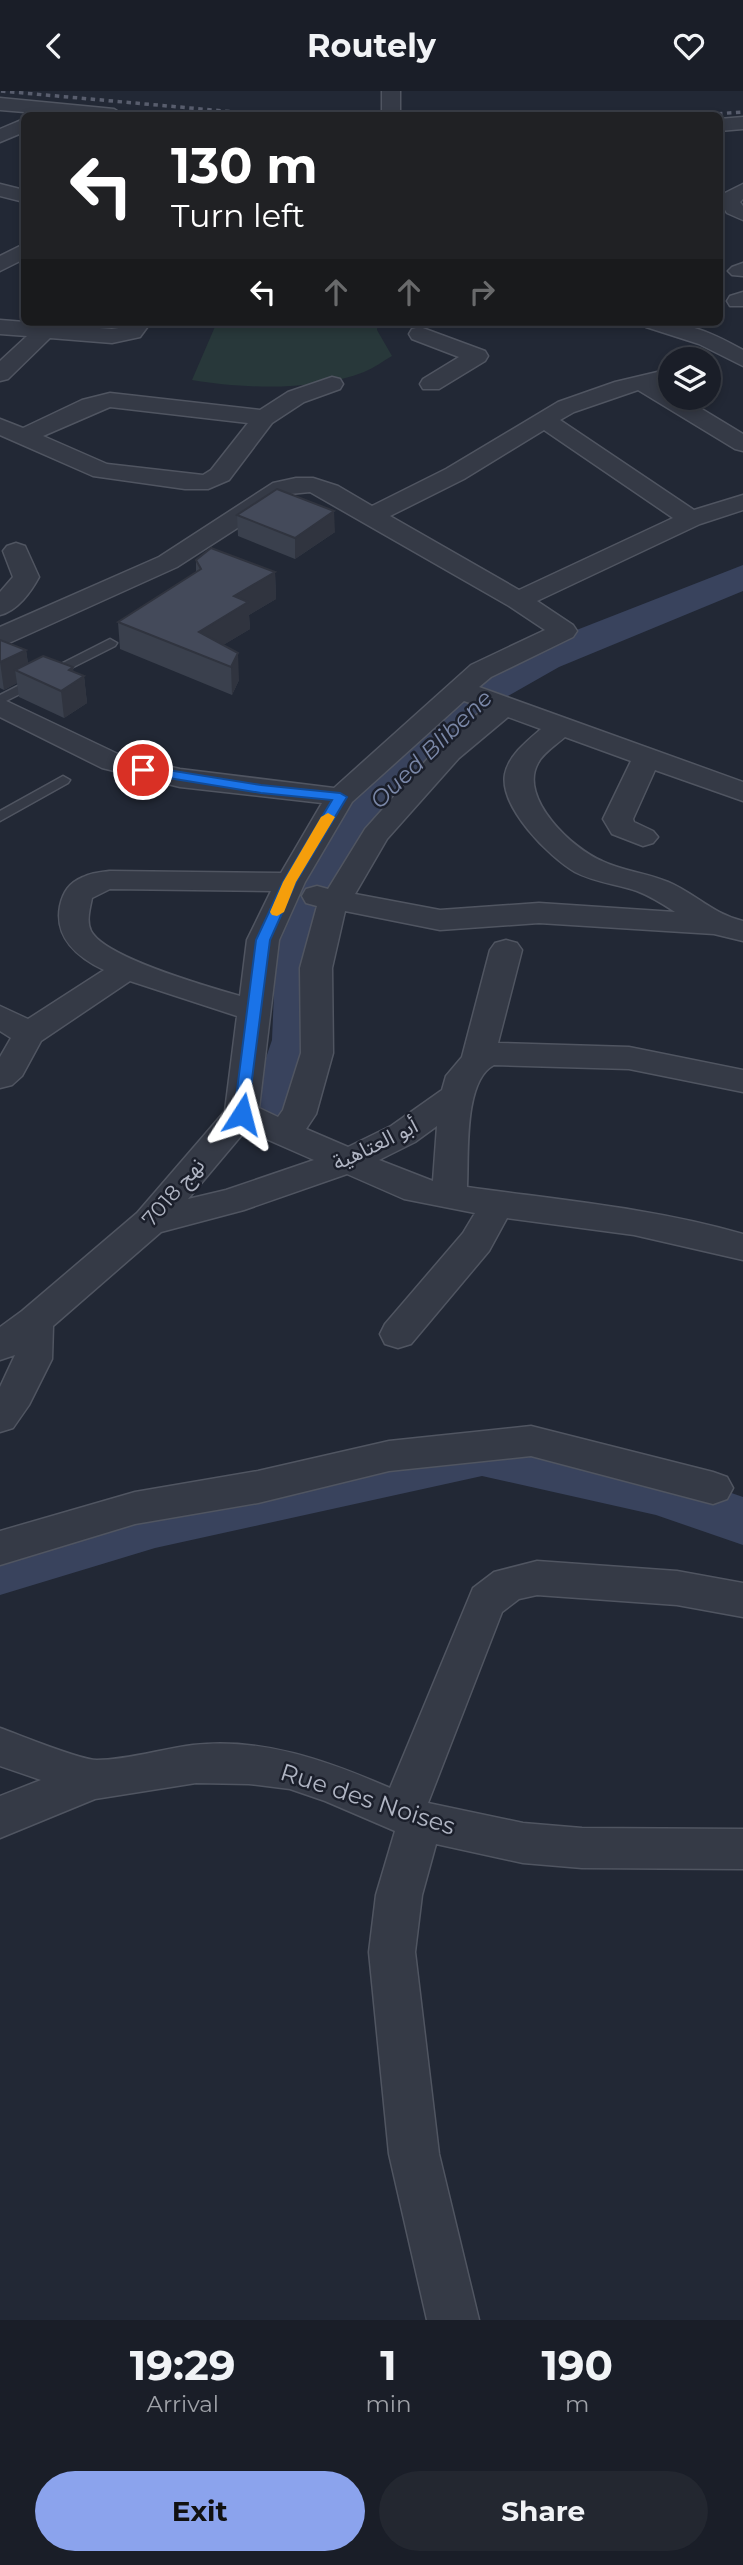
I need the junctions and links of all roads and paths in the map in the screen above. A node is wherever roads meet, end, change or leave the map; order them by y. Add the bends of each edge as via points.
1 (391, 91) edge
2 (0, 104) edge
3 (46, 112) edge
4 (391, 112) edge
5 (743, 123) edge
6 (723, 125) edge
7 (21, 126) edge
8 (0, 136) edge
9 (0, 190) edge
10 (743, 190) edge
11 (21, 195) edge
12 (743, 216) edge
13 (723, 227) edge
14 (21, 252) edge
15 (0, 265) edge
16 (136, 326) edge
17 (434, 326) edge
18 (666, 326) edge
19 (0, 327) edge
20 (43, 332) junction
21 (420, 334) junction
22 (396, 347) dead end
23 (743, 359) edge
24 (721, 364) edge
25 (0, 374) edge
26 (658, 378) edge
27 (641, 382) junction
28 (332, 384) dead end
29 (431, 384) dead end
30 (264, 418) junction
31 (544, 420) junction
32 (0, 426) edge
33 (22, 437) junction
34 (743, 444) edge
35 (743, 502) edge
36 (371, 516) junction
37 (691, 519) junction
38 (16, 551) dead end
39 (518, 600) junction
40 (0, 607) edge
41 (0, 637) edge
42 (110, 643) dead end
43 (463, 691) junction
44 (0, 703) edge
45 (500, 703) junction
46 (561, 726) junction
47 (648, 757) junction
48 (63, 781) dead end
49 (743, 792) edge
50 (340, 797) junction
51 (0, 817) edge
52 (643, 837) dead end
53 (290, 888) junction
54 (333, 900) junction
55 (728, 927) edge
56 (506, 950) dead end
57 (128, 968) junction
58 (253, 1010) junction
59 (0, 1017) edge
60 (29, 1034) junction
61 (477, 1060) junction
62 (0, 1077) edge
63 (743, 1081) edge
64 (456, 1096) junction
65 (242, 1114) junction
66 (284, 1132) junction
67 (348, 1161) junction
68 (449, 1198) junction
69 (497, 1205) junction
70 (149, 1222) junction
71 (743, 1247) edge
72 (35, 1321) junction
73 (398, 1334) dead end
74 (0, 1346) edge
75 (0, 1417) edge
76 (713, 1488) dead end
77 (0, 1548) edge
78 (743, 1600) edge
79 (0, 1747) edge
80 (95, 1780) junction
81 (411, 1817) junction
82 (0, 1818) edge
83 (743, 1849) edge
84 (453, 2320) edge

1 - 4 street
2 - 3 street
5 - 6 street
7 - 8 street
9 - 11 street
10 - 12 street via 730,202
12 - 13 street
14 - 15 street
16 - 20 street via 112,336
17 - 21 street
18 - 23 street via 707,339
19 - 20 street
20 - 25 street
21 - 22 street
21 - 29 street via 477,356
23 - 24 street
26 - 27 street
27 - 31 street via 588,398
27 - 34 street
28 - 30 street via 296,397
30 - 33 street via 103,401
30 - 33 street via 220,475 198,483 102,471
31 - 36 street via 455,474
31 - 37 street
32 - 33 street
35 - 37 street
36 - 39 street
36 - 41 street via 313,485 268,494 174,566
37 - 39 street
38 - 40 street via 26,577
39 - 43 street via 564,631 481,671
42 - 44 lane
43 - 45 street
43 - 50 street
44 - 50 street via 113,762 180,778
45 - 46 street
45 - 54 street via 376,835
46 - 47 street
46 - 55 street via 522,764 520,778 521,793 548,836 584,864 658,888
47 - 49 street
47 - 52 street via 618,819 622,828
48 - 51 lane
50 - 53 street
53 - 54 street
53 - 57 street via 94,883 78,894 73,921 79,939
53 - 58 street via 263,940
54 - 55 street via 439,920 539,913
54 - 66 street via 316,968 317,1053 299,1114
56 - 61 street, أبو العتاهية
57 - 58 street
57 - 60 street
58 - 65 street
59 - 60 street
60 - 62 street
61 - 63 street via 504,1053 629,1058
61 - 64 street, أبو العتاهية via 463,1076
64 - 67 street, أبو العتاهية via 402,1135
64 - 68 street
65 - 66 street
65 - 70 street, نهج 7018
66 - 67 street
67 - 68 street via 416,1190
67 - 70 street, أبو العتاهية via 232,1202
68 - 69 street
69 - 71 street via 658,1227
69 - 73 street via 476,1242
70 - 72 street, نهج 7018
72 - 74 street, نهج 7018
72 - 75 street via 33,1359
76 - 77 street via 531,1441 389,1456 258,1487 135,1508
78 - 81 street via 663,1587 537,1578 508,1584 487,1600 482,1610
79 - 80 street
80 - 81 street, Rue des Noises via 196,1764 249,1765 289,1770 334,1784
80 - 82 street, Rue des Noises
81 - 83 street, Rue des Noises via 523,1843
81 - 84 street via 392,1952 414,2154

